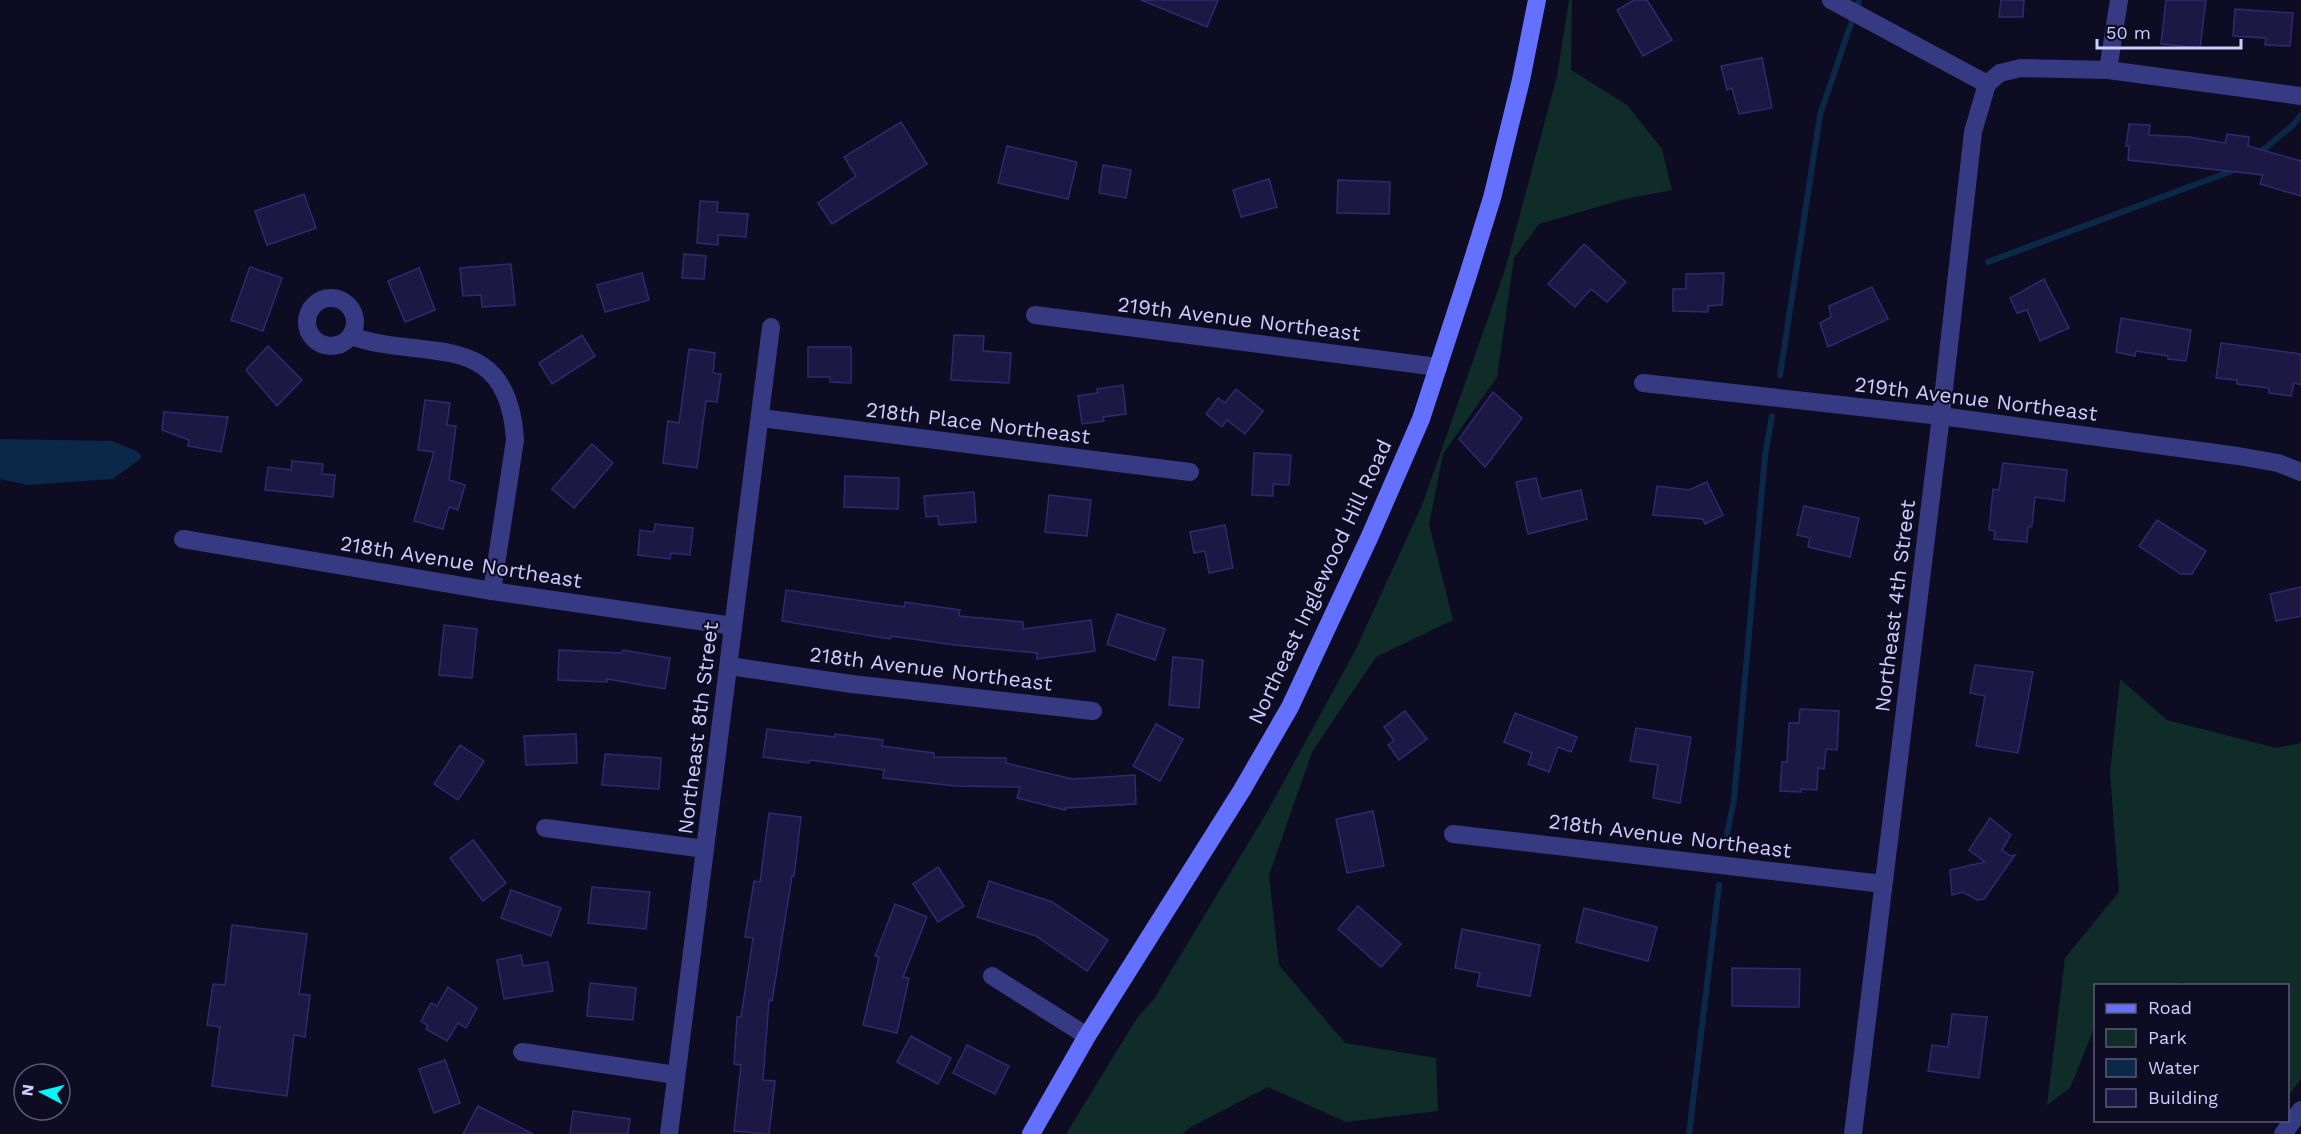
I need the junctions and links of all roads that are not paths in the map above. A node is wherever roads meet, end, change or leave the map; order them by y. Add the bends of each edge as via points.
1 (1537, 0) edge
2 (1831, 0) edge
3 (2119, 0) edge
4 (2108, 70) junction
5 (1987, 84) junction
6 (2301, 96) edge
7 (1035, 315) dead end
8 (771, 327) dead end
9 (351, 336) dead end
10 (1438, 367) junction
11 (1643, 383) dead end
12 (761, 417) junction
13 (1941, 417) junction
14 (2301, 471) edge
15 (1190, 472) dead end
16 (183, 539) dead end
17 (492, 591) junction
18 (733, 626) junction
19 (729, 666) junction
20 (1093, 711) dead end
21 (545, 828) dead end
22 (1453, 834) dead end
23 (705, 849) junction
24 (1883, 884) junction
25 (992, 976) dead end
26 (1087, 1036) junction
27 (522, 1052) dead end
28 (676, 1075) junction
29 (2301, 1110) edge
30 (669, 1134) edge
31 (1032, 1134) edge
32 (1853, 1134) edge
33 (2283, 1134) edge

1 - 10 street, Northeast Inglewood Hill Road via 1492,198
2 - 5 street
3 - 4 street
4 - 5 street via 2021,68 2000,73
4 - 6 street
5 - 13 street, Northeast 4th Street via 1973,132
7 - 10 street, 219th Avenue Northeast
8 - 12 street, Northeast 8th Street
9 - 17 street via 464,356 485,368 502,388 513,416 514,440
10 - 26 street, Northeast Inglewood Hill Road via 1421,419 1290,707
11 - 13 street, 219th Avenue Northeast
12 - 15 street, 218th Place Northeast
12 - 18 street, Northeast 8th Street
13 - 14 street, 219th Avenue Northeast via 2238,456
13 - 24 street, Northeast 4th Street
16 - 17 street, 218th Avenue Northeast
17 - 18 street, 218th Avenue Northeast
18 - 19 street, Northeast 8th Street
19 - 20 street, 218th Avenue Northeast
19 - 23 street, Northeast 8th Street
21 - 23 street
22 - 24 street, 218th Avenue Northeast
23 - 28 street, Northeast 8th Street
24 - 32 street, Northeast 4th Street
25 - 26 street
26 - 31 street, Northeast Inglewood Hill Road
27 - 28 street
28 - 30 street, Northeast 8th Street
29 - 33 street

